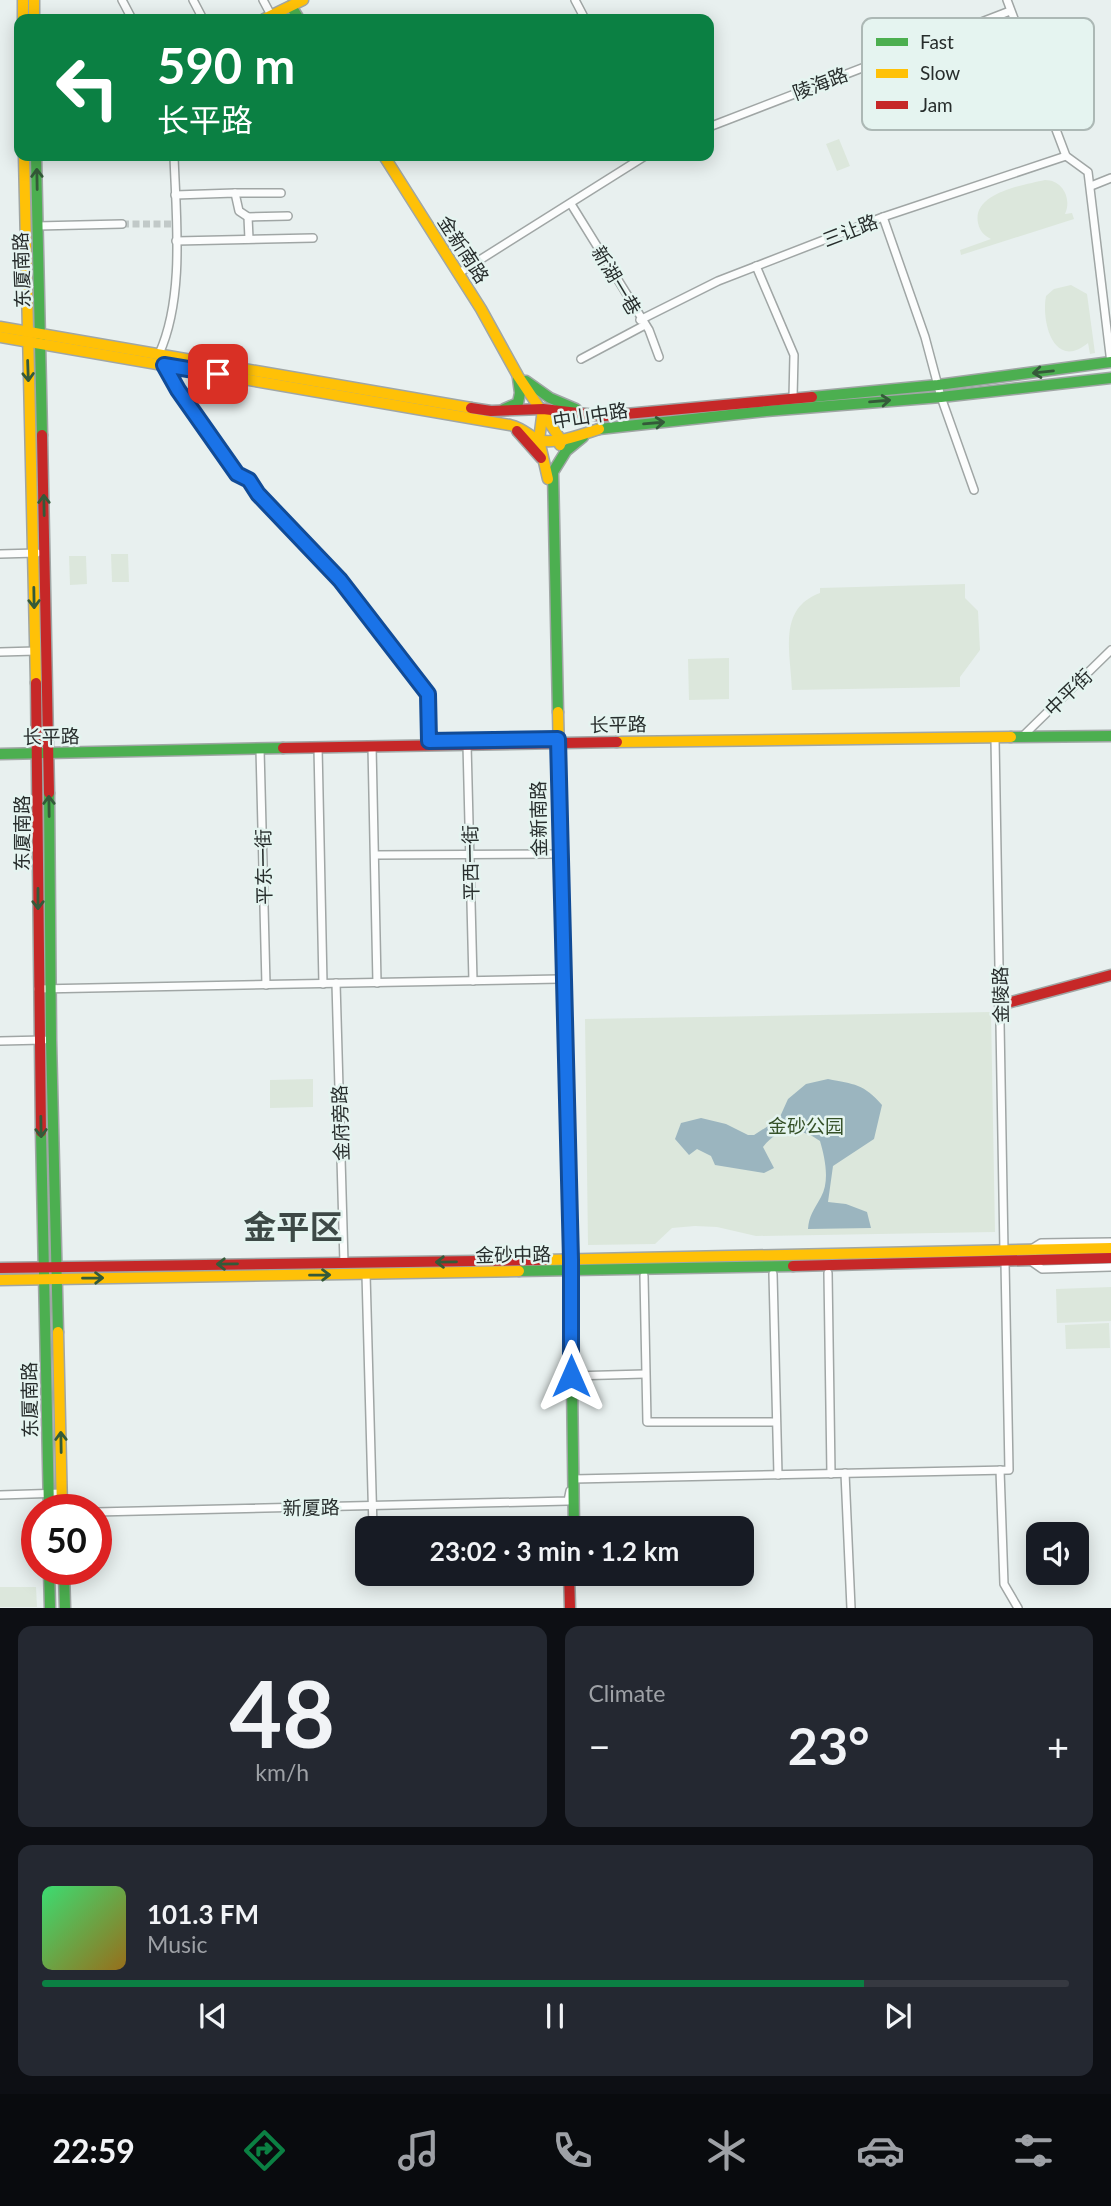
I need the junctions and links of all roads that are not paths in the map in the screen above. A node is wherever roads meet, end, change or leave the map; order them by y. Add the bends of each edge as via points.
1 (303, 0) edge
2 (1007, 0) edge
3 (291, 6) junction
4 (1010, 11) junction
5 (274, 14) edge
6 (296, 14) edge
7 (992, 18) edge
8 (1013, 18) edge
9 (862, 68) edge
10 (714, 125) edge
11 (1056, 130) edge
12 (1066, 156) junction
13 (24, 161) edge
14 (36, 161) edge
15 (174, 161) edge
16 (387, 161) edge
17 (637, 161) edge
18 (1111, 178) edge
19 (1091, 186) junction
20 (234, 193) junction
21 (281, 193) dead end
22 (175, 195) junction
23 (571, 204) junction
24 (288, 216) dead end
25 (248, 218) junction
26 (883, 218) junction
27 (122, 225) tunnel mouth
28 (37, 226) junction
29 (313, 238) dead end
30 (249, 239) junction
31 (176, 241) junction
32 (756, 266) junction
33 (459, 273) junction
34 (643, 322) junction
35 (0, 327) edge
36 (27, 337) junction
37 (0, 338) edge
38 (41, 339) junction
39 (159, 354) junction
40 (659, 357) dead end
41 (581, 359) dead end
42 (1111, 362) edge
43 (164, 365) junction
44 (518, 376) junction
45 (1111, 378) edge
46 (940, 391) junction
47 (793, 398) junction
48 (542, 410) junction
49 (491, 411) junction
50 (604, 422) junction
51 (510, 425) junction
52 (539, 440) junction
53 (561, 440) junction
54 (550, 471) junction
55 (974, 490) dead end
56 (39, 553) junction
57 (0, 554) edge
58 (1111, 650) edge
59 (36, 651) junction
60 (0, 652) edge
61 (1025, 734) junction
62 (1111, 734) edge
63 (995, 739) junction
64 (429, 741) junction
65 (556, 741) junction
66 (467, 744) junction
67 (372, 746) junction
68 (318, 747) junction
69 (260, 749) junction
70 (44, 751) junction
71 (0, 752) edge
72 (470, 854) junction
73 (557, 854) junction
74 (375, 855) junction
75 (1111, 975) edge
76 (560, 979) junction
77 (473, 981) junction
78 (336, 983) junction
79 (377, 983) junction
80 (323, 984) junction
81 (266, 985) junction
82 (51, 988) junction
83 (38, 989) junction
84 (1000, 1005) junction
85 (39, 1040) junction
86 (51, 1040) junction
87 (0, 1041) edge
88 (1111, 1242) edge
89 (1111, 1248) edge
90 (1030, 1256) junction
91 (1005, 1257) junction
92 (1111, 1258) edge
93 (344, 1263) junction
94 (569, 1265) junction
95 (58, 1266) junction
96 (44, 1267) junction
97 (1111, 1267) edge
98 (0, 1268) edge
99 (828, 1273) dead end
100 (366, 1274) junction
101 (773, 1274) dead end
102 (644, 1276) dead end
103 (44, 1279) junction
104 (58, 1279) junction
105 (0, 1280) edge
106 (645, 1374) junction
107 (571, 1376) junction
108 (776, 1422) junction
109 (1000, 1470) junction
110 (845, 1473) junction
111 (831, 1474) junction
112 (778, 1475) junction
113 (573, 1478) junction
114 (48, 1493) junction
115 (62, 1493) joint
116 (0, 1494) edge
117 (568, 1501) junction
118 (373, 1506) junction
119 (112, 1512) edge
120 (373, 1516) edge
121 (568, 1516) edge
122 (574, 1516) edge
123 (49, 1585) edge
124 (64, 1585) edge
125 (570, 1586) edge
126 (574, 1586) edge
127 (50, 1608) edge
128 (65, 1608) edge
129 (573, 1608) edge
130 (851, 1608) edge
131 (1018, 1608) edge

1 - 3 main road
2 - 4 street
3 - 5 main road
3 - 6 main road
4 - 7 street, 陵海路
4 - 8 street
9 - 10 street, 陵海路
11 - 12 street
12 - 19 street via 1088,172
12 - 26 street, 三让路
13 - 36 main road, 东厦南路
28 -> 14 main road, 东厦南路
15 - 22 street
16 - 33 main road, 金新南路
17 - 23 street
18 - 19 street
19 - 42 street
20 - 21 street
20 - 22 street
20 - 25 street via 239,211
22 - 31 street
23 - 33 street
23 - 34 street, 新湖一巷
24 - 25 street
25 - 30 street
26 - 32 street, 三让路
26 - 46 street
27 - 28 street
28 - 38 main road, 东厦南路
29 - 30 street
30 - 31 street
31 - 39 street via 173,300
32 - 34 street, 三让路
32 - 47 street via 794,355
33 - 44 main road, 金新南路
34 - 40 street, 新湖一巷
34 - 41 street, 三让路
35 - 36 main road, 中山中路
36 - 37 main road, 中山中路
36 - 38 main road, 中山中路
36 -> 56 main road, 东厦南路
38 - 39 main road, 中山中路
38 - 43 main road, 中山中路
56 -> 38 main road, 东厦南路
39 - 49 main road, 中山中路
42 -> 46 main road, 中山中路
43 - 51 main road, 中山中路
43 - 64 street via 237,474 249,480 340,580 428,694
44 - 48 main road, 金新南路
44 - 49 main road via 518,403
44 - 50 main road via 550,398
45 - 46 main road, 中山中路
46 - 47 main road, 中山中路
50 -> 46 main road, 中山中路 via 766,411
46 - 55 street
47 - 50 main road, 中山中路
48 - 49 main road, 中山中路
48 - 50 main road, 中山中路
48 - 52 main road, 金新南路
48 - 53 main road
50 - 53 main road, 中山中路
50 - 54 main road via 578,440
51 - 52 main road, 中山中路
51 - 54 main road
52 - 53 main road, 中山中路
52 - 54 main road, 金新南路
53 - 54 main road
54 - 65 main road, 金新南路
56 - 57 street
56 -> 59 main road, 东厦南路
56 - 70 main road, 东厦南路
58 - 61 street, 中平街
59 - 60 street
59 - 70 main road, 东厦南路
61 - 62 main road, 长平路
61 - 65 main road, 长平路
62 - 63 main road, 长平路
63 - 65 main road, 长平路
63 - 84 street, 金陵路
64 - 65 main road, 长平路
64 - 70 main road, 长平路
65 - 66 main road, 长平路
65 - 73 main road, 金新南路
65 - 94 main road, 金新南路
66 - 67 main road, 长平路
66 - 72 street, 平西一街
67 - 68 main road, 长平路
67 - 74 street
68 - 69 main road, 长平路
68 - 80 street
69 - 70 main road, 长平路
69 - 81 street, 平东一街
70 - 71 main road, 长平路
82 -> 70 main road, 东厦南路
70 -> 83 main road, 东厦南路
72 - 73 street
72 - 74 street
72 - 77 street, 平西一街
73 - 76 main road, 金新南路
74 - 79 street
75 - 84 main road
76 - 77 street
76 - 94 main road, 金新南路
77 - 79 street
78 - 79 street
78 - 80 street
78 - 93 street, 金府旁路
80 - 81 street
81 - 82 street
82 - 83 street
82 - 86 main road, 东厦南路
83 - 85 main road, 东厦南路
84 - 91 street, 金陵路
85 - 86 street
85 - 87 street
85 -> 96 main road, 东厦南路
86 - 95 main road, 东厦南路
88 - 90 street via 1041,1243
89 - 90 main road, 金砂中路
90 - 91 main road, 金砂中路
90 - 92 main road, 金砂中路
90 - 97 street via 1042,1269
91 - 94 main road, 金砂中路
91 - 109 street, 金陵路 via 1009,1470
94 -> 93 main road, 金砂中路
93 -> 95 main road, 金砂中路
94 - 100 main road, 金砂中路
94 - 107 main road, 金新南路
94 - 117 main road, 金新南路
95 - 96 main road, 金砂中路
95 - 104 main road, 东厦南路
96 - 98 main road, 金砂中路
96 - 103 main road, 东厦南路
99 - 111 street
104 -> 100 main road, 金砂中路
100 - 118 street
101 - 108 street
102 - 106 street
103 - 104 main road, 金砂中路
103 - 105 main road, 金砂中路
103 - 114 main road, 东厦南路
115 -> 104 main road, 东厦南路
106 - 107 street
106 - 108 street via 647,1422
107 - 113 main road, 金新南路
108 - 112 street
109 - 110 street
109 - 131 street via 1004,1584
110 - 111 street
110 - 130 street
111 - 112 street
112 - 113 street
113 - 117 street
113 - 122 main road, 金新南路
114 - 115 street
114 - 116 street
117 - 118 street, 新厦路
117 - 121 main road, 金新南路
118 - 119 street, 新厦路
118 - 120 street
123 - 127 main road
124 - 128 main road
125 - 129 main road
126 - 129 main road

